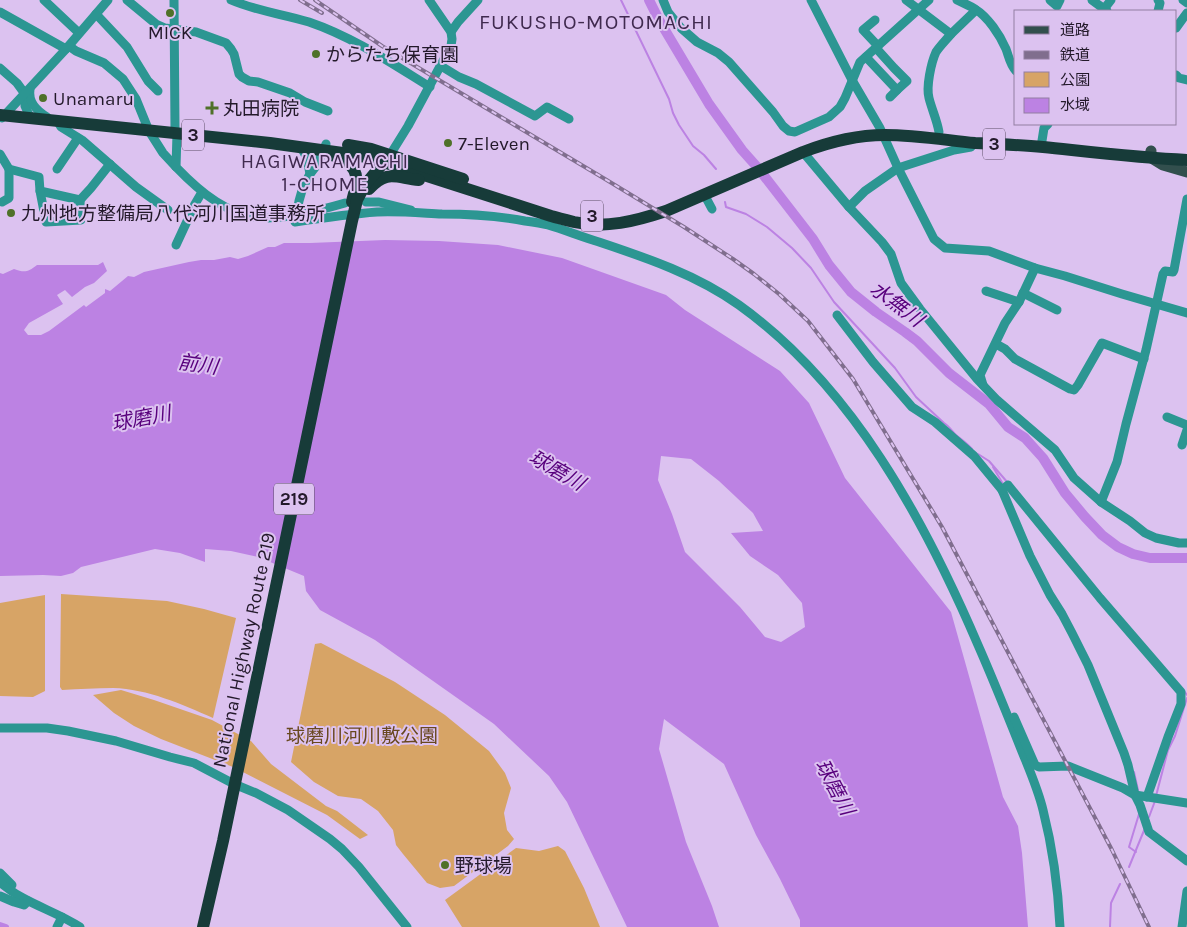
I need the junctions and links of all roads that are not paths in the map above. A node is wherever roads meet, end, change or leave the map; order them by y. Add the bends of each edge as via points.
1 (44, 0) edge
2 (108, 0) edge
3 (126, 0) edge
4 (174, 0) edge
5 (232, 0) edge
6 (429, 0) edge
7 (663, 0) edge
8 (811, 0) edge
9 (906, 0) edge
10 (929, 0) edge
11 (957, 0) edge
12 (1092, 0) edge
13 (1111, 0) edge
14 (1183, 0) edge
15 (473, 2) edge
16 (1187, 3) edge
17 (919, 10) junction
18 (976, 10) junction
19 (1105, 10) edge
20 (0, 12) edge
21 (1187, 13) edge
22 (96, 14) junction
23 (875, 20) dead end
24 (1177, 27) edge
25 (175, 29) junction
26 (452, 32) junction
27 (79, 33) junction
28 (950, 34) junction
29 (1014, 45) edge
30 (68, 47) junction
31 (877, 47) junction
32 (1006, 48) junction
33 (866, 57) junction
34 (441, 66) junction
35 (0, 68) edge
36 (1014, 69) edge
37 (852, 80) junction
38 (430, 87) junction
39 (896, 90) junction
40 (158, 91) dead end
41 (27, 92) junction
42 (890, 98) dead end
43 (328, 111) dead end
44 (3, 115) edge
45 (43, 118) junction
46 (569, 119) dead end
47 (1047, 125) edge
48 (148, 128) junction
49 (176, 131) junction
50 (881, 131) junction
51 (939, 132) junction
52 (78, 138) junction
53 (973, 143) junction
54 (1042, 144) junction
55 (301, 147) junction
56 (325, 147) junction
57 (800, 150) junction
58 (1187, 153) edge
59 (0, 154) edge
60 (387, 159) junction
61 (1173, 160) junction
62 (1187, 160) edge
63 (110, 164) junction
64 (57, 168) dead end
65 (176, 168) junction
66 (898, 168) junction
67 (9, 169) junction
68 (1187, 172) edge
69 (310, 174) junction
70 (744, 174) junction
71 (451, 184) junction
72 (40, 191) junction
73 (202, 192) junction
74 (704, 194) junction
75 (80, 200) junction
76 (1187, 200) edge
77 (2, 202) dead end
78 (356, 202) junction
79 (849, 207) junction
80 (662, 208) junction
81 (712, 209) dead end
82 (168, 210) dead end
83 (421, 213) junction
84 (642, 215) junction
85 (353, 217) junction
86 (295, 218) junction
87 (549, 220) junction
88 (176, 246) dead end
89 (1035, 268) junction
90 (986, 291) dead end
91 (1023, 293) junction
92 (1019, 302) junction
93 (1157, 304) junction
94 (1058, 310) dead end
95 (1187, 312) edge
96 (836, 315) dead end
97 (996, 344) junction
98 (1144, 358) junction
99 (983, 385) junction
100 (1167, 418) dead end
101 (1187, 425) edge
102 (1187, 430) edge
103 (1184, 442) edge
104 (1005, 487) junction
105 (1101, 502) junction
106 (1187, 543) edge
107 (998, 689) junction
108 (0, 728) edge
109 (234, 785) junction
110 (1135, 795) junction
111 (1147, 797) junction
112 (1187, 803) edge
113 (1187, 861) edge
114 (0, 873) edge
115 (0, 882) edge
116 (1187, 891) edge
117 (0, 896) edge
118 (28, 901) junction
119 (42, 907) junction
120 (62, 917) junction
121 (57, 927) edge
122 (80, 927) edge
123 (203, 927) edge
124 (407, 927) edge
125 (1060, 927) edge
126 (1182, 927) edge

1 - 27 street
2 - 22 street
3 - 25 street via 156,24
4 - 25 street
5 - 38 street via 334,32 373,51
6 - 26 street
7 - 37 street via 681,28 729,62 789,131 795,132 829,117 845,98
8 - 37 street
9 - 17 street
10 - 17 street
11 - 18 street
12 - 19 street
13 - 19 street
14 - 16 street
15 - 26 street
17 - 28 street
17 - 31 street
18 - 28 street
18 - 32 street via 997,32
20 - 30 street
21 - 24 street
22 - 27 street
22 - 40 street via 127,47
23 - 31 street via 863,30
25 - 43 street via 196,32 226,43 234,54 242,78 290,93
25 - 49 street
26 - 34 street via 451,46
27 - 30 street
28 - 51 street via 936,52 928,89
29 - 32 street
30 - 41 street
30 - 48 street via 104,63 123,79
31 - 33 street
31 - 39 street via 907,81
32 - 36 street
33 - 37 street via 860,62
33 - 39 street
34 - 38 street
34 - 46 street via 534,116 546,107
35 - 41 street
37 - 50 street
38 - 60 street
39 - 42 street
41 - 44 street
41 - 45 street
41 - 45 street via 24,106
44 - 45 highway, 3
45 - 48 highway, 3
45 - 52 street
47 - 54 street
48 - 49 highway, 3
48 - 65 street
49 - 55 highway, 3
49 - 56 highway, 3
49 - 65 street
50 - 51 highway, 3 via 908,128
50 - 53 highway, 3
50 - 57 highway, 3 via 858,130 826,136
50 - 66 street
51 - 54 highway, 3
52 - 63 street
52 - 64 street
53 - 54 highway, 3
53 - 66 street via 971,147
54 - 61 highway, 3 via 1151,154
55 - 56 highway, 3
55 - 69 street
56 - 60 highway, 3 via 346,145 371,149
56 - 69 street
56 - 85 highway via 356,171
57 - 70 highway, 3
57 - 79 street
58 - 61 highway, 3
59 - 67 street
60 - 71 highway, 3
60 - 78 highway, National Highway Route 219 / 219 via 365,185
60 - 84 highway, 3 via 568,212 587,216
61 - 62 highway, 3
61 - 68 main road
63 - 75 street
63 - 82 street
65 - 73 street
66 - 79 street via 865,191
66 - 89 street via 934,239 945,248 989,251
67 - 72 street via 39,177
67 - 77 street via 9,198
69 - 86 street
70 - 74 highway, 3
70 - 80 highway, 3
71 - 78 highway via 383,177
71 - 87 highway, 3
72 - 75 street
72 - 75 street via 46,222 80,220
73 - 86 street via 222,206 247,215
73 - 88 street
74 - 80 highway, 3
74 - 81 street
76 - 93 street via 1174,270 1163,274
78 - 83 street via 379,202
78 - 85 highway, National Highway Route 219 / 219
78 - 86 street
79 - 99 street via 882,242 891,254 901,283
80 - 84 highway, 3
83 - 85 street via 381,212
83 - 87 street
84 - 87 highway, 3 via 615,224
85 - 86 street
85 - 109 highway, National Highway Route 219 / 219
87 - 107 street via 712,288 738,305 805,362 869,441 900,490 948,578
89 - 91 street
89 - 93 street
90 - 92 street
91 - 92 street
91 - 94 street
92 - 97 street
93 - 95 street
93 - 98 street
96 - 104 street via 912,407 935,422
97 - 98 street via 1016,359 1074,390 1102,344
97 - 99 street via 980,375
98 - 105 street via 1117,462
99 - 105 street via 1054,450 1074,478
100 - 101 street
102 - 103 street
104 - 110 street via 1030,556 1088,665 1124,753
104 - 111 street via 1181,692 1181,704
105 - 106 street via 1145,533
107 - 110 street via 1035,765 1046,768 1068,766
107 - 125 street via 1042,807 1054,863
108 - 109 street via 47,728 116,741 194,763
109 - 123 highway, National Highway Route 219 / 219
109 - 124 street via 276,803 330,839 359,867
110 - 111 street
110 - 113 street via 1150,832
111 - 112 street
114 - 119 street
115 - 118 street
116 - 126 street
117 - 118 street via 24,905
118 - 119 street
119 - 120 street
120 - 121 street
120 - 122 street

